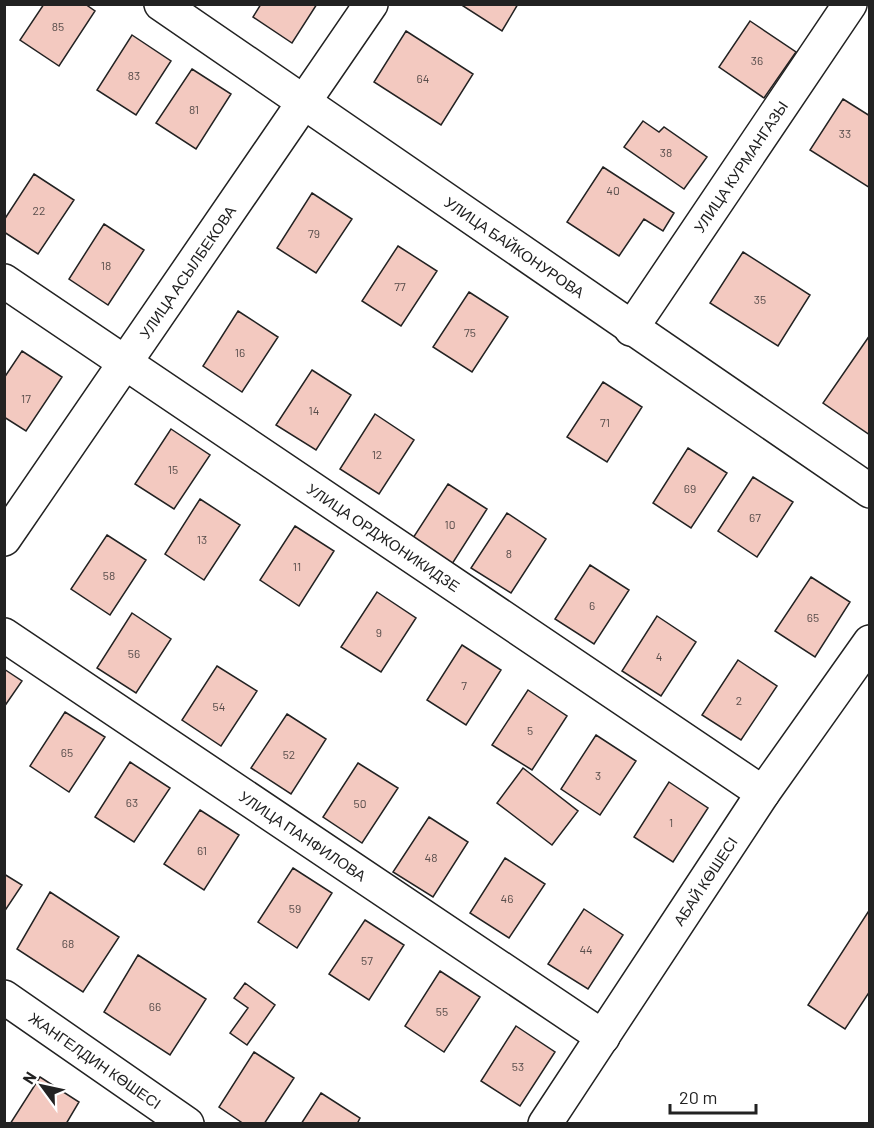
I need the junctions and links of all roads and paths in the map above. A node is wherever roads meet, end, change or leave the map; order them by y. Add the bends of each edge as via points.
1 (161, 4) edge
2 (371, 4) edge
3 (850, 4) edge
4 (303, 102) junction
5 (4, 281) edge
6 (631, 329) junction
7 (125, 363) junction
8 (870, 490) edge
9 (4, 539) edge
10 (4, 635) edge
11 (870, 642) edge
12 (763, 793) junction
13 (4, 997) edge
14 (603, 1037) junction
15 (187, 1124) edge
16 (545, 1124) edge

1 - 4 street, УЛИЦА БАЙКОНУРОВА
2 - 4 street, УЛИЦА АСЫЛБЕКОВА
3 - 6 street, УЛИЦА КУРМАНГАЗЫ
4 - 6 street, УЛИЦА БАЙКОНУРОВА
4 - 7 street, УЛИЦА АСЫЛБЕКОВА
5 - 7 street, УЛИЦА ОРДЖОНИКИДЗЕ
6 - 8 street, УЛИЦА БАЙКОНУРОВА
7 - 9 street, УЛИЦА АСЫЛБЕКОВА
7 - 12 street, УЛИЦА ОРДЖОНИКИДЗЕ
10 - 14 street, УЛИЦА ПАНФИЛОВА
11 - 12 street, АБАЙ КӨШЕСІ
12 - 14 street, АБАЙ КӨШЕСІ
13 - 15 street, ЖАНГЕЛДИН КӨШЕСІ
14 - 16 street, АБАЙ КӨШЕСІ

